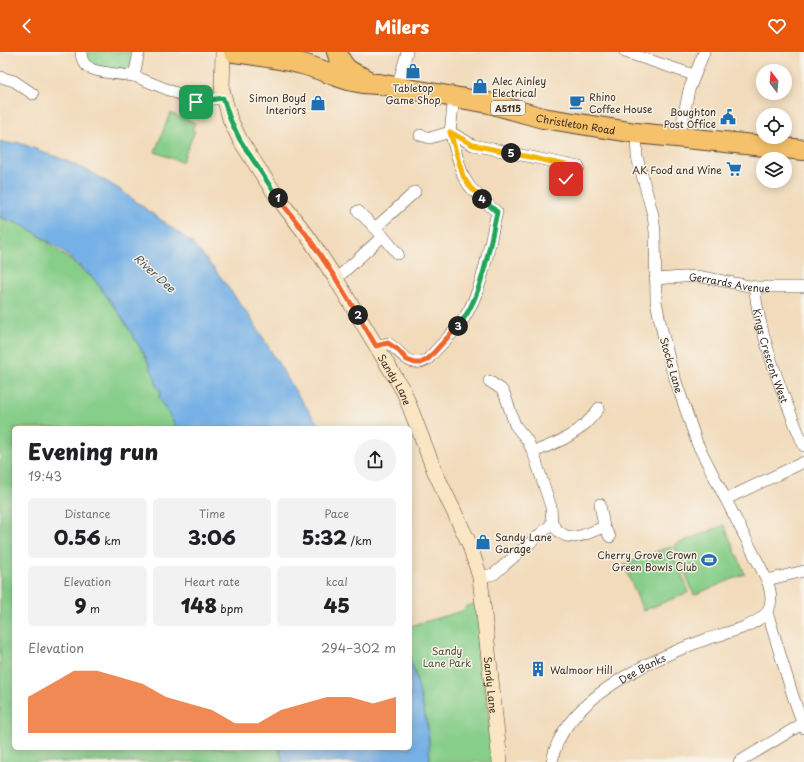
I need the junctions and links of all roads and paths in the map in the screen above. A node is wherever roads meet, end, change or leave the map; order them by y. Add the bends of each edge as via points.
1 (81, 52) edge
2 (139, 52) edge
3 (223, 52) edge
4 (234, 52) edge
5 (330, 52) edge
6 (337, 52) edge
7 (407, 52) edge
8 (625, 52) edge
9 (704, 52) edge
10 (302, 64) junction
11 (694, 75) junction
12 (0, 76) edge
13 (134, 76) junction
14 (388, 86) junction
15 (33, 94) dead end
16 (454, 97) junction
17 (223, 98) junction
18 (450, 132) junction
19 (636, 133) junction
20 (420, 135) dead end
21 (679, 137) junction
22 (804, 150) edge
23 (566, 179) dead end
24 (415, 192) dead end
25 (358, 211) dead end
26 (379, 232) junction
27 (398, 254) dead end
28 (336, 279) junction
29 (655, 279) junction
30 (755, 287) junction
31 (804, 287) edge
32 (376, 346) junction
33 (489, 381) dead end
34 (597, 417) dead end
35 (804, 446) edge
36 (533, 452) junction
37 (804, 462) edge
38 (726, 499) junction
39 (600, 504) dead end
40 (552, 524) junction
41 (804, 571) edge
42 (480, 577) junction
43 (767, 580) junction
44 (766, 613) junction
45 (803, 726) edge
46 (500, 762) edge
47 (552, 762) edge
48 (739, 762) edge

1 - 13 street via 84,63 90,69
2 - 13 street
3 - 17 main road, Sandy Lane
4 - 10 highway, Christleton Road
5 - 10 highway via 322,62
6 - 14 highway, A5115 via 342,64 352,73
7 - 14 street
8 - 11 street
9 - 11 street
10 - 14 highway, Christleton Road / A5115 via 365,85
11 - 21 street
12 - 15 street via 14,81
13 - 17 street via 196,102
14 - 16 highway, Christleton Road / A5115
16 - 18 street
16 - 19 highway, Christleton Road / A5115 via 489,103 543,118
17 - 28 main road, Sandy Lane via 240,140
18 - 20 street via 430,138
18 - 23 street via 473,145 579,168
18 - 32 street via 463,176 470,187 497,212 478,290 462,321 428,359 421,363 407,360 388,343
19 - 21 highway, Christleton Road / A5115
19 - 29 street, Stocks Lane via 637,157 655,232
21 - 22 highway, Christleton Road / A5115
24 - 26 street
25 - 26 street
26 - 27 street
26 - 28 street
28 - 32 main road, Sandy Lane
29 - 30 street, Gerrards Avenue via 697,276
29 - 38 street, Stocks Lane via 661,326 678,388 697,443
30 - 31 street, Gerrards Avenue
30 - 35 street, Kings Crescent West via 767,351
32 - 42 main road, Sandy Lane via 404,392 435,472 469,543
33 - 36 street via 505,395 515,425
34 - 36 street via 570,436
36 - 40 street via 551,507
37 - 38 street
38 - 43 street, Stocks Lane
39 - 40 street via 607,532 568,537 561,534
40 - 42 street via 494,574
41 - 43 street
42 - 46 main road, Sandy Lane
43 - 44 street, Stocks Lane via 772,593
44 - 45 street
44 - 47 street, Dee Banks via 752,624 674,652 592,699 564,728
45 - 48 street

